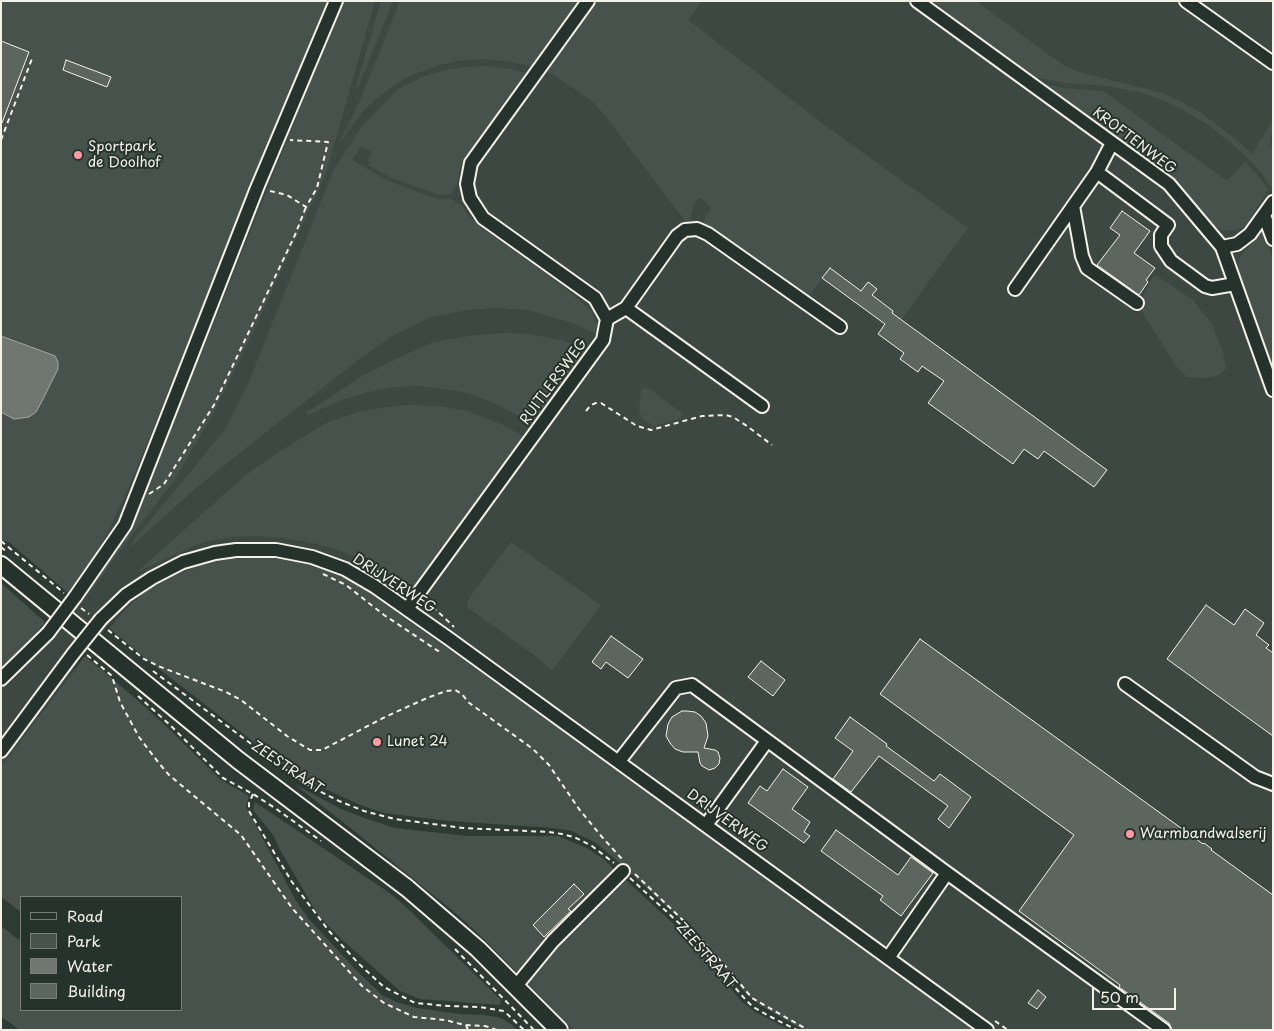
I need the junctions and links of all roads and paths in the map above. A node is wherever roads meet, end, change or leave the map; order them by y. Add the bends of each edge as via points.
1 (336, 1) edge
2 (588, 1) edge
3 (917, 1) edge
4 (1186, 1) edge
5 (33, 56) dead end
6 (1273, 63) edge
7 (278, 139) junction
8 (1, 140) edge
9 (1112, 143) junction
10 (1097, 172) junction
11 (258, 188) junction
12 (1273, 202) edge
13 (1073, 206) junction
14 (306, 207) junction
15 (1264, 215) junction
16 (1273, 239) edge
17 (1222, 247) junction
18 (1235, 284) junction
19 (1015, 289) dead end
20 (1136, 303) dead end
21 (626, 308) junction
22 (606, 319) junction
23 (840, 327) dead end
24 (1273, 390) edge
25 (762, 406) dead end
26 (586, 411) dead end
27 (772, 445) dead end
28 (131, 508) junction
29 (1, 541) edge
30 (1, 547) edge
31 (5, 559) edge
32 (354, 559) dead end
33 (322, 574) dead end
34 (415, 596) junction
35 (74, 600) junction
36 (407, 609) junction
37 (88, 613) dead end
38 (102, 622) junction
39 (448, 638) junction
40 (78, 652) junction
41 (154, 672) dead end
42 (1, 679) edge
43 (1124, 684) dead end
44 (767, 741) junction
45 (1, 751) edge
46 (619, 761) junction
47 (1273, 784) edge
48 (253, 794) dead end
49 (706, 824) junction
50 (627, 868) junction
51 (947, 873) junction
52 (888, 958) junction
53 (516, 986) junction
54 (466, 1025) junction
55 (468, 1030) edge
56 (498, 1030) edge
57 (524, 1030) edge
58 (559, 1030) edge
59 (797, 1030) edge
60 (808, 1030) edge
61 (987, 1030) edge
62 (1164, 1030) edge

1 - 7 street
2 - 22 street via 471,163 467,184 470,198 483,218 595,298
3 - 9 street, KROFTENWEG
4 - 6 street
5 - 8 path
7 - 11 street
7 - 14 path via 328,142 317,188
9 - 10 street
9 - 17 street, KROFTENWEG via 1169,184
10 - 13 street
10 - 18 street via 1168,225 1161,235 1161,246 1171,261 1205,286
11 - 14 path via 287,196
11 - 28 street
12 - 15 street
13 - 19 street
13 - 20 street via 1087,268
14 - 28 path via 214,405 164,484
15 - 16 street
15 - 17 street via 1250,234 1237,244
17 - 18 street, KROFTENWEG
18 - 24 street, KROFTENWEG
21 - 22 street
21 - 23 street via 677,236 685,230 697,229
21 - 25 street
22 - 34 street, RUITLERSWEG via 603,340
26 - 27 path via 591,405 601,403 637,426 651,430 702,416 726,415 740,421
28 - 35 street via 125,525
29 - 35 path
30 - 31 path
31 - 53 main road, ZEESTRAAT via 238,760 407,888
32 - 34 path, DRIJVERWEG
33 - 39 path, DRIJVERWEG via 346,585 438,651
34 - 36 street, RUITLERSWEG
34 - 39 path, DRIJVERWEG via 432,606 456,628
35 - 37 path
35 - 42 street, bridge via 48,633
36 - 38 street, DRIJVERWEG via 360,577 327,562 276,550 245,550 198,557 169,568 126,595
36 - 39 street, DRIJVERWEG
38 - 40 street, DRIJVERWEG, bridge
38 - 50 path via 144,659 226,692 310,750 322,750 385,717 455,690 533,749 549,765 579,809
39 - 46 street, DRIJVERWEG
40 - 45 street, DRIJVERWEG
40 - 54 path via 112,676 120,702 138,736 158,762 241,835 292,908 362,986 384,1003 414,1017
41 - 50 path, ZEESTRAAT via 280,766 339,801 395,819 463,828 562,834 592,846
43 - 47 street via 1255,777
44 - 46 street via 692,685 676,688
44 - 49 street
44 - 51 street
46 - 49 street, DRIJVERWEG
48 - 57 path via 249,810 292,882 329,931 384,987 415,1002 504,1011
49 - 52 street, DRIJVERWEG
50 - 53 street via 553,941
50 - 59 path, ZEESTRAAT via 745,1000
50 - 60 path via 691,928 752,998
51 - 52 street
51 - 62 street
52 - 61 street, DRIJVERWEG
53 - 58 main road, ZEESTRAAT
54 - 55 path
54 - 56 path

